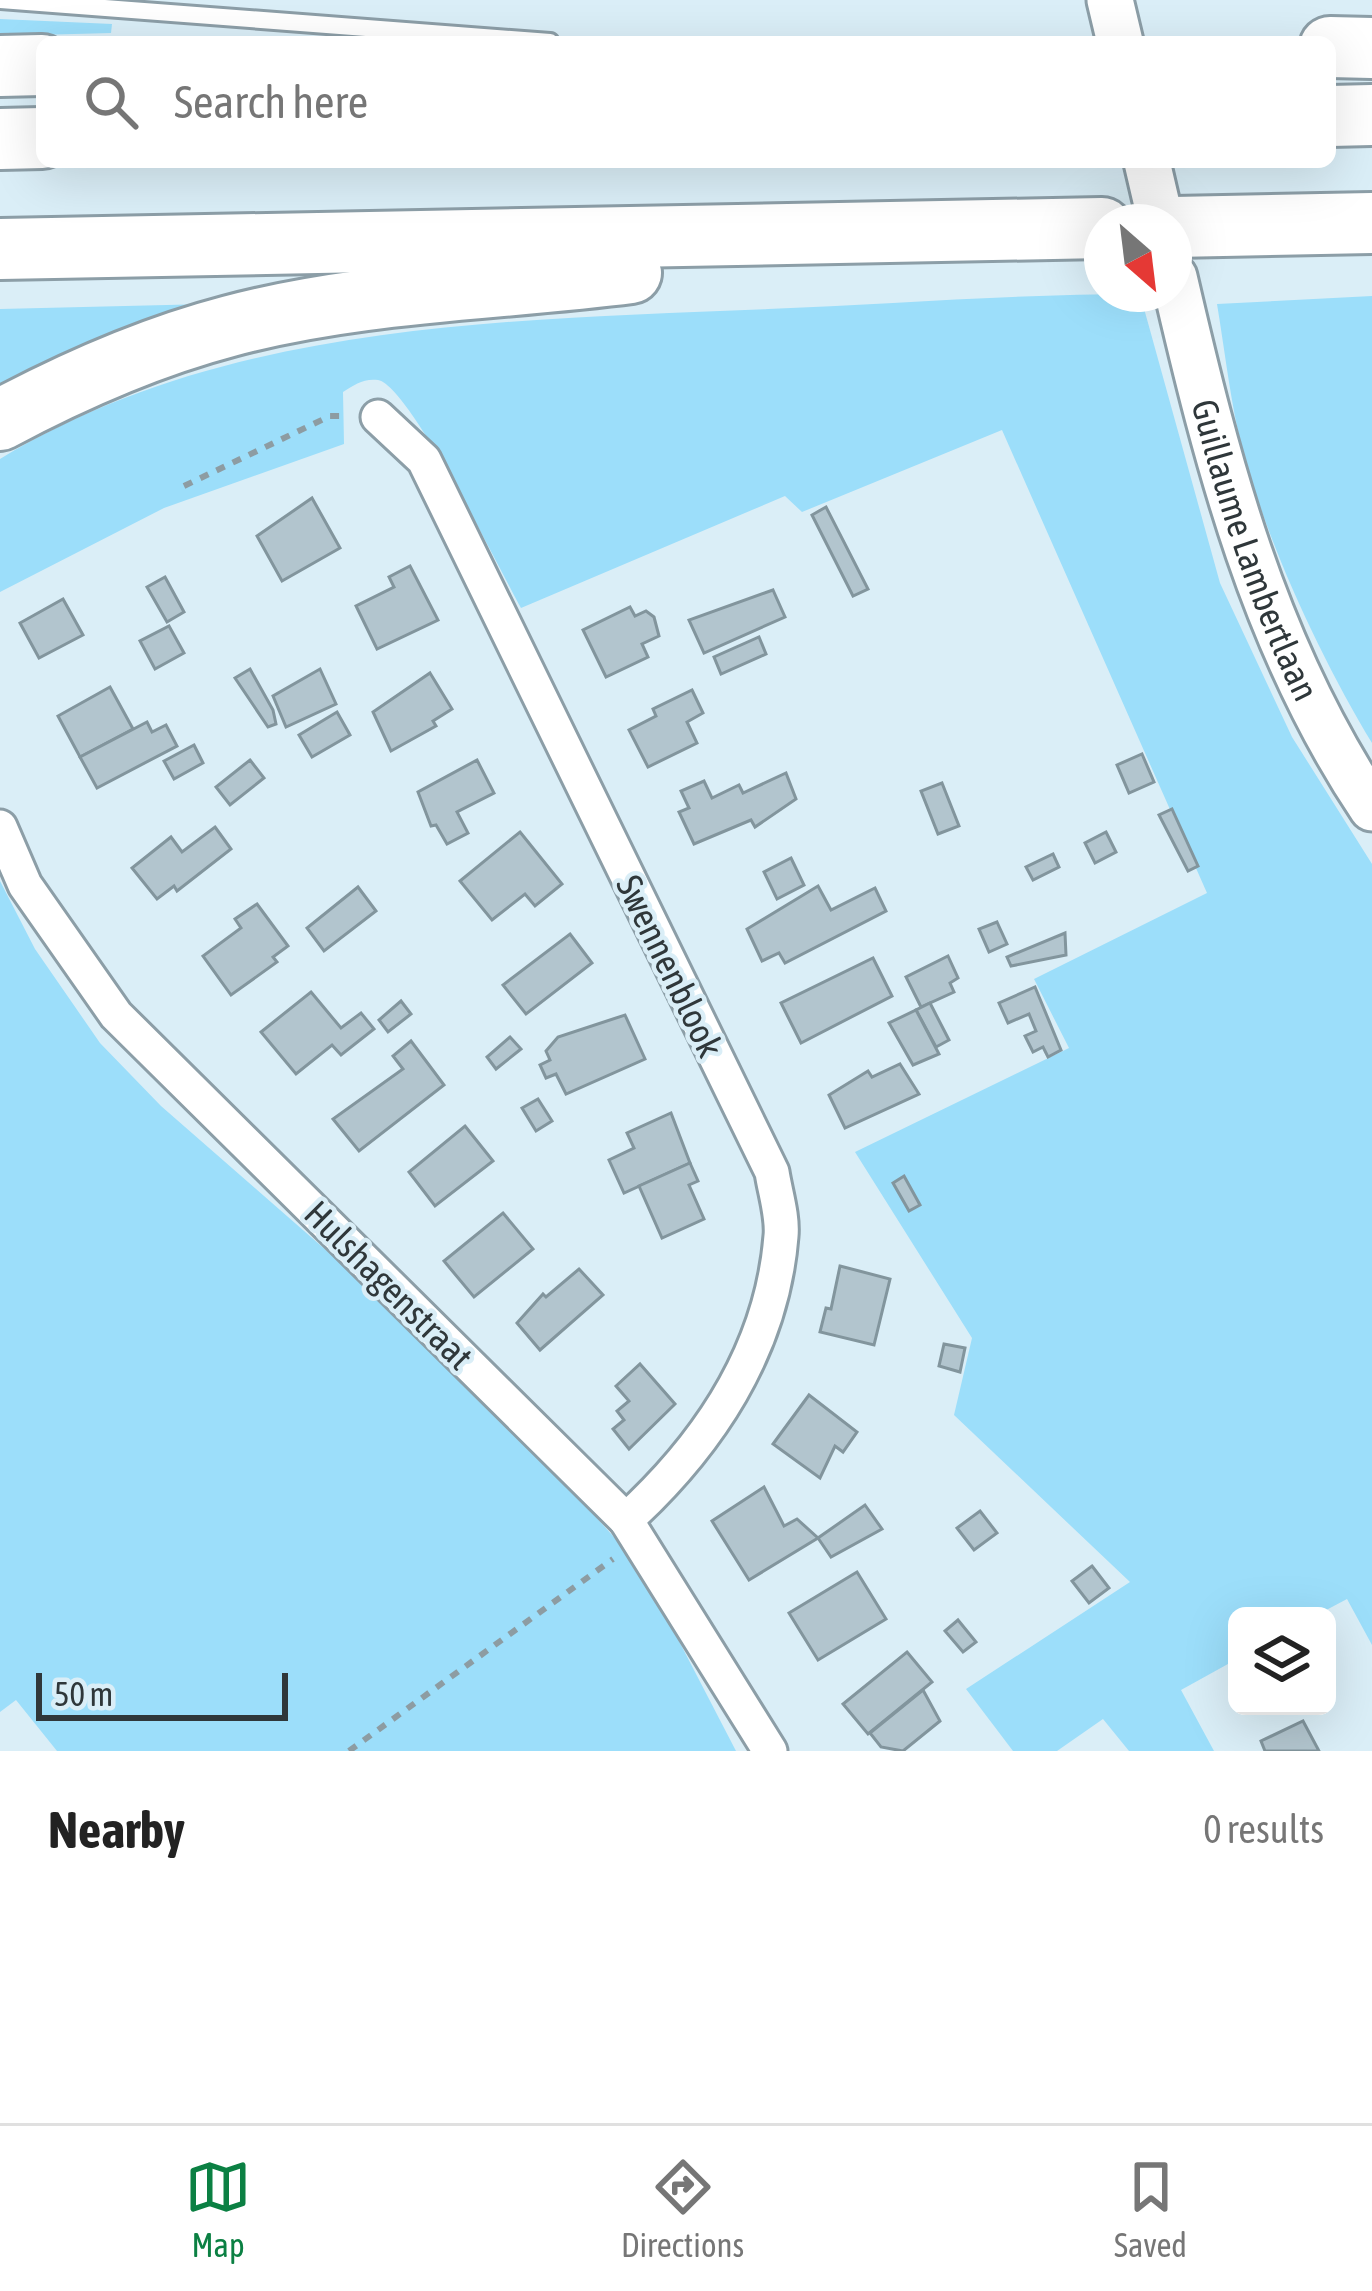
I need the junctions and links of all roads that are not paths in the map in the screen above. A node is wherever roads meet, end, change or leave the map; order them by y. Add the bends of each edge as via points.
1 (0, 0) edge
2 (1110, 0) edge
3 (471, 36) edge
4 (1119, 36) edge
5 (1336, 47) edge
6 (1372, 48) edge
7 (36, 65) edge
8 (0, 66) edge
9 (1372, 115) edge
10 (1336, 116) edge
11 (36, 138) edge
12 (0, 139) edge
13 (1149, 168) edge
14 (1157, 204) edge
15 (1372, 223) edge
16 (1192, 226) edge
17 (1084, 228) edge
18 (760, 235) junction
19 (0, 249) edge
20 (1182, 312) edge
21 (378, 417) road end
22 (0, 420) edge
23 (1372, 808) edge
24 (0, 827) edge
25 (633, 1530) junction
26 (770, 1751) edge

1 - 3 lane
2 - 4 street
5 - 6 highway
7 - 8 highway
9 - 10 highway
11 - 12 highway
13 - 14 street
15 - 16 highway
17 - 18 highway
18 - 19 highway
18 - 22 highway via 630,274 462,288 232,325 118,363
20 - 23 street, Guillaume Lambertlaan via 1213,447 1262,596
21 - 25 street, Swennenblook via 424,460 772,1172 782,1232 747,1360 725,1408
24 - 25 street, Hulshagenstraat via 25,885 116,1015
25 - 26 street, Hulshagenstraat

